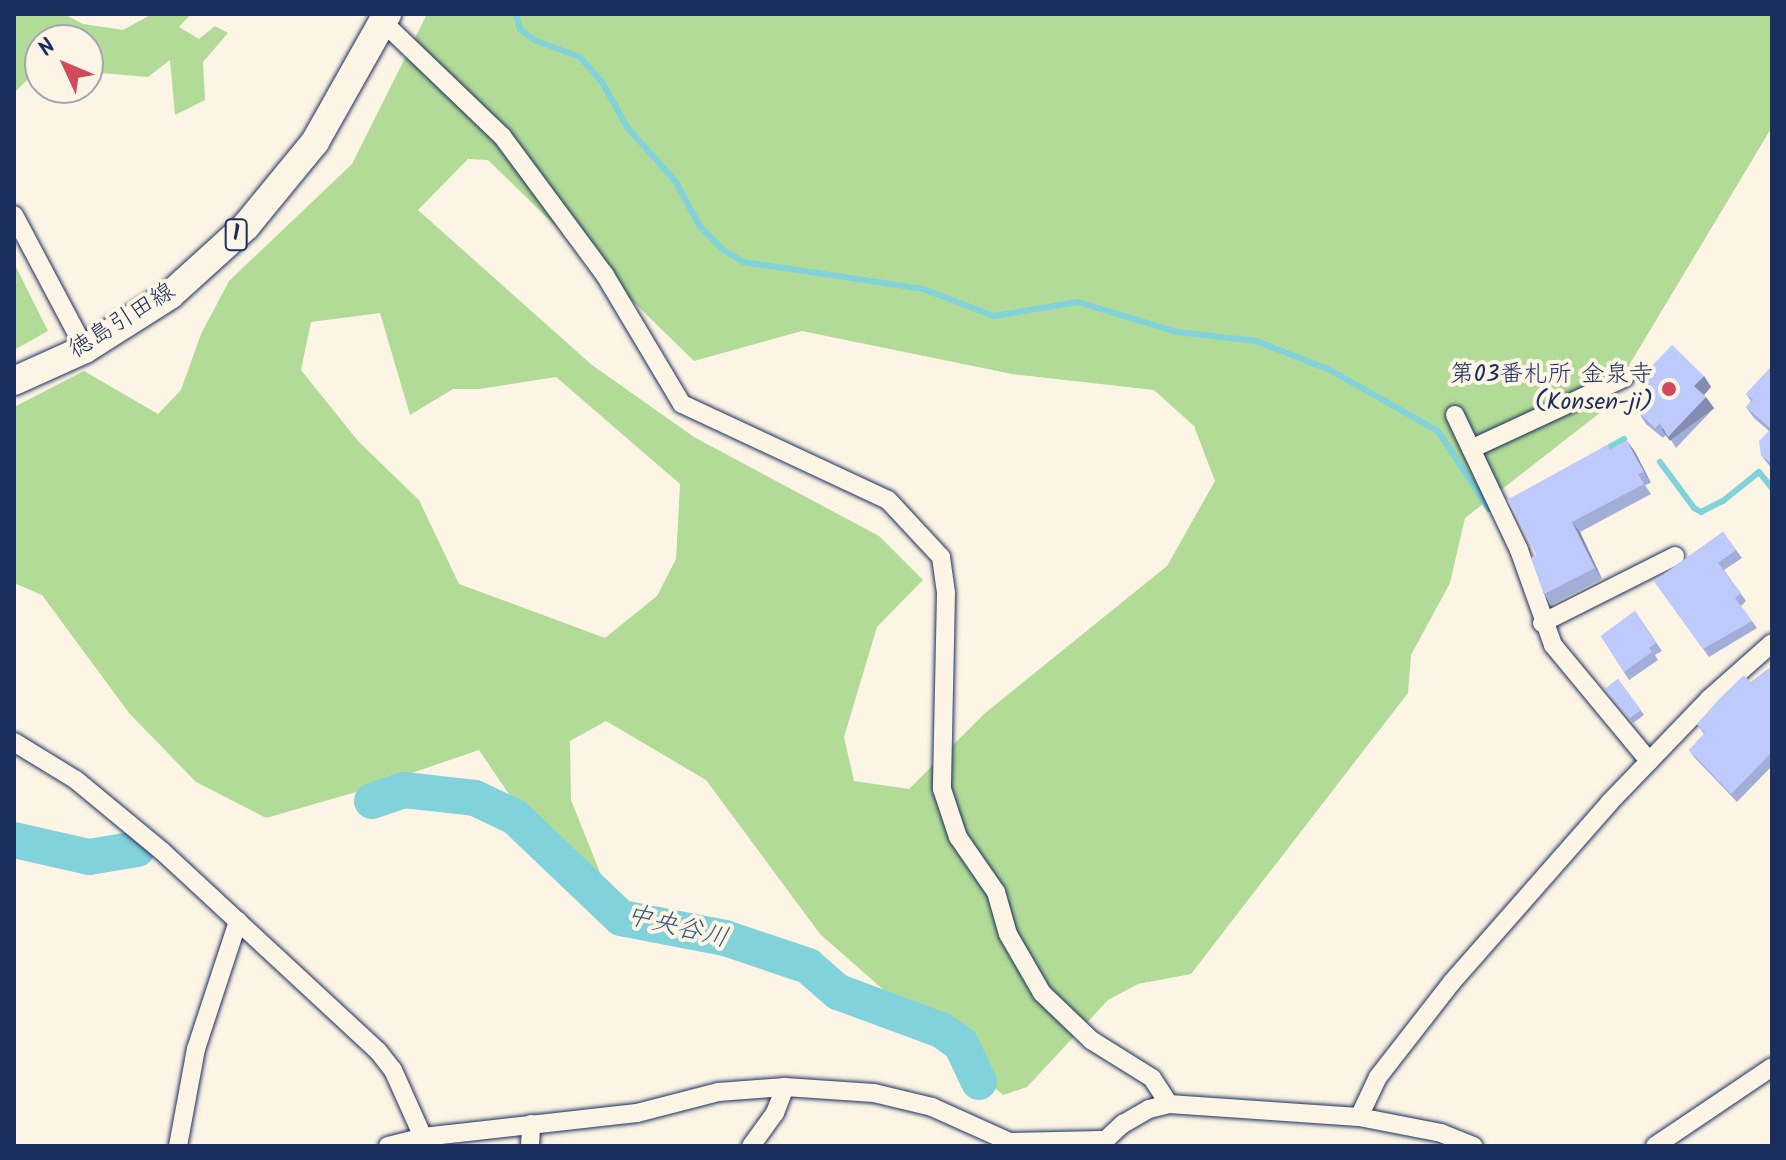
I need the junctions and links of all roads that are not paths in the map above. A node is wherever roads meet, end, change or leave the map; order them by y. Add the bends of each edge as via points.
1 (385, 18) edge
2 (14, 215) edge
3 (85, 349) junction
4 (1624, 378) dead end
5 (14, 381) edge
6 (1455, 415) dead end
7 (1471, 449) junction
8 (1675, 556) dead end
9 (1542, 623) junction
10 (1772, 643) edge
11 (14, 742) edge
12 (1649, 761) junction
13 (238, 921) junction
14 (1772, 1067) edge
15 (785, 1087) junction
16 (1169, 1104) junction
17 (1359, 1117) junction
18 (531, 1124) junction
19 (423, 1137) junction
20 (1100, 1143) edge
21 (178, 1146) edge
22 (388, 1146) edge
23 (530, 1146) edge
24 (751, 1146) edge
25 (1474, 1146) edge
26 (1655, 1146) edge

1 - 3 main road, 徳島引田線 / 1 via 315,142 246,226 170,295
1 - 16 street via 502,136 605,275 682,404 888,500 941,557 946,593 942,789 958,837 996,892 1008,934 1042,993 1091,1040 1152,1078
2 - 3 street
3 - 5 main road, 徳島引田線 / 1
4 - 7 street
6 - 7 street
7 - 9 street via 1519,550
8 - 9 street
9 - 12 street via 1553,645
10 - 12 street
11 - 13 street via 76,780
12 - 17 street via 1452,982 1378,1077
13 - 19 street via 378,1051 393,1070
13 - 21 street via 196,1049
14 - 26 street
15 - 18 street via 718,1092 637,1113
15 - 20 street via 874,1093 932,1107 1010,1142
15 - 24 street via 775,1113
16 - 17 street
16 - 20 street via 1149,1109
17 - 25 street via 1441,1133
18 - 19 street
18 - 23 street
19 - 22 street

